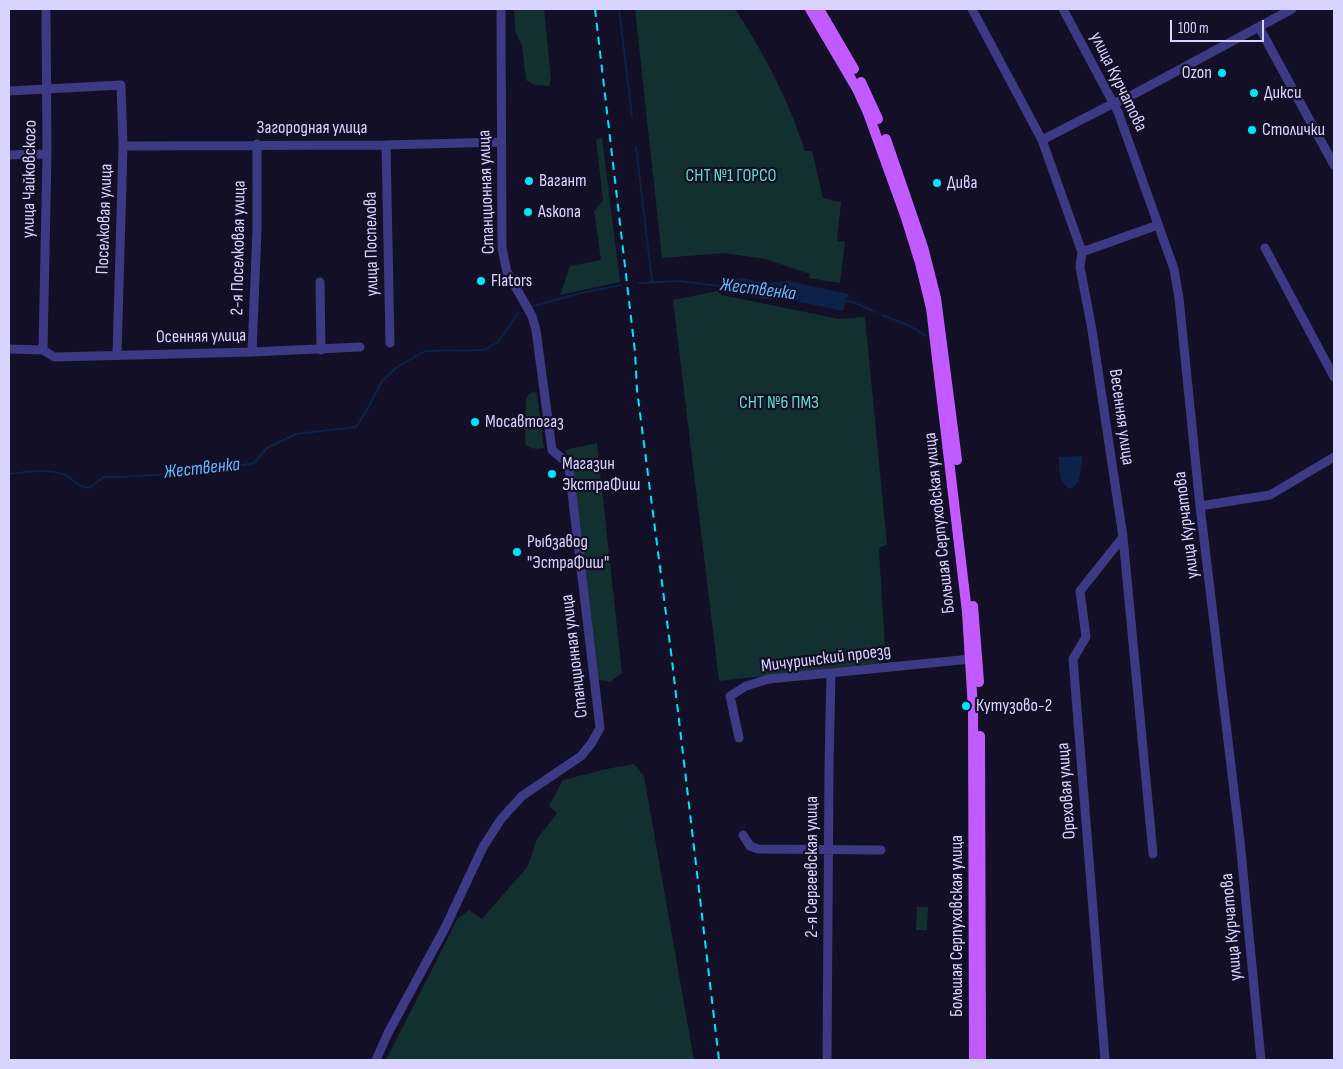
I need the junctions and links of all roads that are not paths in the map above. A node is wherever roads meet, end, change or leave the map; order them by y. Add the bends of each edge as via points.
1 (46, 9) edge
2 (501, 9) edge
3 (810, 9) edge
4 (819, 9) edge
5 (972, 9) edge
6 (1063, 9) edge
7 (1292, 9) edge
8 (1259, 27) junction
9 (46, 90) junction
10 (9, 91) edge
11 (1114, 103) junction
12 (1042, 140) junction
13 (501, 142) junction
14 (257, 144) junction
15 (386, 145) junction
16 (123, 146) junction
17 (46, 154) junction
18 (9, 155) edge
19 (1334, 166) edge
20 (1158, 225) junction
21 (1265, 248) dead end
22 (1082, 252) junction
23 (320, 282) dead end
24 (390, 343) dead end
25 (360, 347) dead end
26 (9, 349) edge
27 (44, 350) junction
28 (320, 350) junction
29 (252, 352) junction
30 (118, 355) junction
31 (1334, 377) edge
32 (1334, 457) edge
33 (1200, 506) junction
34 (1123, 537) junction
35 (971, 659) junction
36 (831, 673) junction
37 (739, 738) dead end
38 (743, 835) dead end
39 (828, 850) junction
40 (881, 850) dead end
41 (1152, 854) dead end
42 (376, 1060) edge
43 (827, 1060) edge
44 (974, 1060) edge
45 (981, 1060) edge
46 (1105, 1060) edge
47 (1261, 1060) edge

1 - 9 street, улица Чайковского
2 - 13 street, Станционная улица
3 - 35 main road, Большая Серпуховская улица via 868,113 905,215 928,294
4 - 45 main road, Большая Серпуховская улица via 867,93 884,135 923,247 939,312 978,659
5 - 12 street, Весенняя улица
6 - 11 street, улица Курчатова
7 - 8 street
8 - 11 street
8 - 19 street
9 - 10 street
9 - 16 street, Поселковая улица via 122,85
9 - 17 street, улица Чайковского
11 - 12 street
11 - 20 street, улица Курчатова
12 - 22 street, Весенняя улица
13 - 15 street, Загородная улица
13 - 42 street, Станционная улица via 502,248 507,272 532,316 536,330 552,450 569,468 600,728 581,756 522,796 501,819 483,847
14 - 15 street, Загородная улица
14 - 16 street, Загородная улица
14 - 29 street, 2-я Поселковая улица
15 - 24 street, улица Поспелова
16 - 30 street, Поселковая улица
17 - 18 street
17 - 27 street, улица Чайковского
20 - 22 street
20 - 33 street, улица Курчатова via 1174,269 1179,298
21 - 31 street
22 - 34 street, Весенняя улица via 1080,267
23 - 28 street
25 - 28 street, Осенняя улица
26 - 27 street, Осенняя улица
27 - 30 street, Осенняя улица via 54,357
28 - 29 street, Осенняя улица
29 - 30 street, Осенняя улица
32 - 33 street via 1270,495
33 - 47 street, улица Курчатова via 1240,841
34 - 41 street, Весенняя улица
34 - 46 street, Ореховая улица via 1080,591 1086,637 1073,659
35 - 36 street, Мичуринский проезд
35 - 44 main road, Большая Серпуховская улица
36 - 37 street, Мичуринский проезд via 769,679 746,686 730,696
36 - 39 street, 2-я Сергеевская улица
38 - 39 street via 750,846 758,849
39 - 40 street
39 - 43 street, 2-я Сергеевская улица

